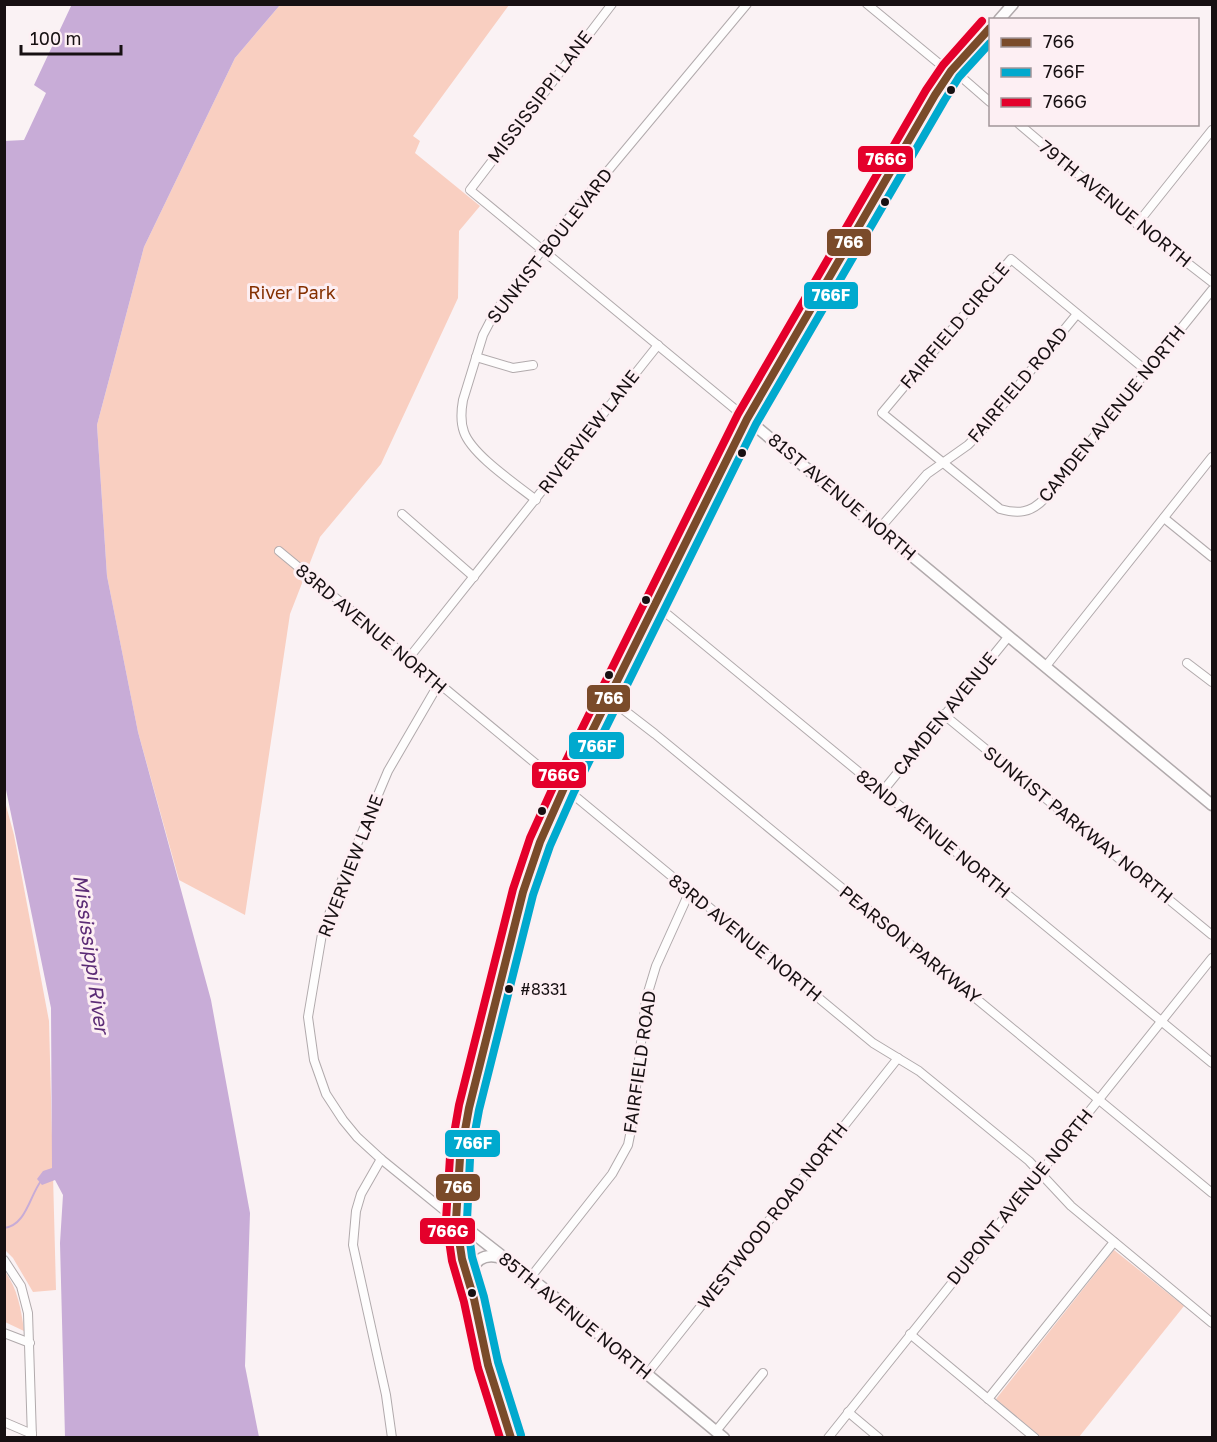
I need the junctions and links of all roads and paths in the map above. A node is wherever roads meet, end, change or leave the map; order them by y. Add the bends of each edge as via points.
1 (612, 4) edge
2 (747, 4) edge
3 (867, 4) edge
4 (1013, 4) edge
5 (1001, 18) edge
6 (989, 29) edge
7 (951, 71) junction
8 (989, 101) edge
9 (1021, 126) edge
10 (1212, 130) edge
11 (470, 190) joint
12 (1137, 224) junction
13 (542, 250) junction
14 (1212, 282) edge
15 (1212, 290) edge
16 (1077, 314) junction
17 (658, 345) junction
18 (476, 357) junction
19 (533, 365) dead end
20 (1148, 372) junction
21 (747, 419) junction
22 (1212, 457) edge
23 (942, 463) junction
24 (536, 500) junction
25 (402, 514) dead end
26 (1164, 518) junction
27 (880, 528) junction
28 (279, 552) dead end
29 (1212, 557) edge
30 (474, 577) junction
31 (654, 605) junction
32 (1009, 636) junction
33 (408, 659) junction
34 (1187, 663) dead end
35 (1046, 666) junction
36 (1212, 682) edge
37 (438, 685) junction
38 (607, 697) junction
39 (943, 714) junction
40 (564, 788) junction
41 (882, 792) junction
42 (1212, 805) edge
43 (689, 893) junction
44 (1212, 935) edge
45 (1212, 958) edge
46 (1162, 1021) junction
47 (898, 1058) junction
48 (1212, 1063) edge
49 (326, 1094) joint
50 (1099, 1100) junction
51 (381, 1159) junction
52 (1040, 1172) junction
53 (1212, 1193) edge
54 (456, 1220) junction
55 (1113, 1242) junction
56 (4, 1260) edge
57 (505, 1260) junction
58 (530, 1278) junction
59 (470, 1283) junction
60 (1212, 1323) edge
61 (4, 1333) edge
62 (910, 1334) junction
63 (30, 1343) junction
64 (763, 1373) dead end
65 (647, 1374) junction
66 (988, 1399) junction
67 (848, 1412) junction
68 (4, 1422) edge
69 (720, 1434) edge
70 (32, 1436) edge
71 (392, 1437) edge
72 (511, 1437) edge
73 (828, 1437) edge
74 (879, 1437) edge
75 (1035, 1437) edge

1 - 11 street, MISSISSIPPI LANE
2 - 13 street, SUNKIST BOULEVARD
3 - 7 street
4 - 5 street
6 - 7 street
7 - 8 street
7 - 21 street
9 - 12 street, 79TH AVENUE NORTH
10 - 12 street
11 - 13 street, 81ST AVENUE NORTH
12 - 14 street, 79TH AVENUE NORTH
13 - 17 street, 81ST AVENUE NORTH
13 - 18 street, SUNKIST BOULEVARD via 495,312
15 - 20 street, CAMDEN AVENUE NORTH
16 - 20 street, FAIRFIELD CIRCLE
16 - 23 street, FAIRFIELD ROAD via 978,435
16 - 23 street, FAIRFIELD CIRCLE via 1011,259 1000,269 882,413
17 - 21 street, 81ST AVENUE NORTH
17 - 24 street, RIVERVIEW LANE
18 - 19 street via 513,368
18 - 24 street, SUNKIST BOULEVARD via 458,427 480,454
20 - 23 street, CAMDEN AVENUE NORTH via 1044,499 1028,511 1000,509
21 - 27 street, 81ST AVENUE NORTH
21 - 31 street
22 - 26 street
23 - 27 street, FAIRFIELD ROAD via 922,478
24 - 30 street, RIVERVIEW LANE
25 - 30 street
26 - 29 street
26 - 35 street
27 - 32 street, 81ST AVENUE NORTH
28 - 33 street, 83RD AVENUE NORTH
30 - 33 street, RIVERVIEW LANE
31 - 38 street
31 - 41 street, 82ND AVENUE NORTH
32 - 35 street, 81ST AVENUE NORTH
32 - 39 street, CAMDEN AVENUE
33 - 37 street, 83RD AVENUE NORTH
34 - 36 street
35 - 42 street, 81ST AVENUE NORTH
37 - 40 street, 83RD AVENUE NORTH
37 - 49 street, RIVERVIEW LANE via 388,771 322,934 308,1017 314,1060
38 - 40 street
38 - 50 street, PEARSON PARKWAY
39 - 41 street, CAMDEN AVENUE
39 - 44 street, SUNKIST PARKWAY NORTH
40 - 43 street, 83RD AVENUE NORTH
40 - 54 street via 535,856 508,952 464,1134
41 - 46 street, 82ND AVENUE NORTH
43 - 47 street, 83RD AVENUE NORTH via 873,1043
43 - 58 street, FAIRFIELD ROAD via 646,999 628,1145 612,1174
45 - 46 street, DUPONT AVENUE NORTH
46 - 48 street, 82ND AVENUE NORTH
46 - 50 street, DUPONT AVENUE NORTH
47 - 52 street, 83RD AVENUE NORTH via 919,1071
47 - 65 street, WESTWOOD ROAD NORTH
49 - 51 street, 85TH AVENUE NORTH via 357,1137
50 - 52 street, DUPONT AVENUE NORTH
50 - 53 street, PEARSON PARKWAY
51 - 54 street, 85TH AVENUE NORTH
51 - 71 street via 356,1211 353,1245
52 - 55 street, 83RD AVENUE NORTH via 1071,1206
52 - 62 street, DUPONT AVENUE NORTH
54 - 57 street, 85TH AVENUE NORTH
54 - 59 street
55 - 60 street, 83RD AVENUE NORTH
55 - 66 street
56 - 63 street via 26,1296
57 - 58 street, 85TH AVENUE NORTH
57 - 59 street via 492,1256 479,1259 472,1267
58 - 65 street, 85TH AVENUE NORTH
59 - 72 street via 488,1365
61 - 63 street
62 - 66 street
62 - 67 street, DUPONT AVENUE NORTH
63 - 70 street
64 - 69 street
65 - 69 street, 85TH AVENUE NORTH
66 - 75 street
67 - 73 street, DUPONT AVENUE NORTH
67 - 74 street
68 - 70 street

